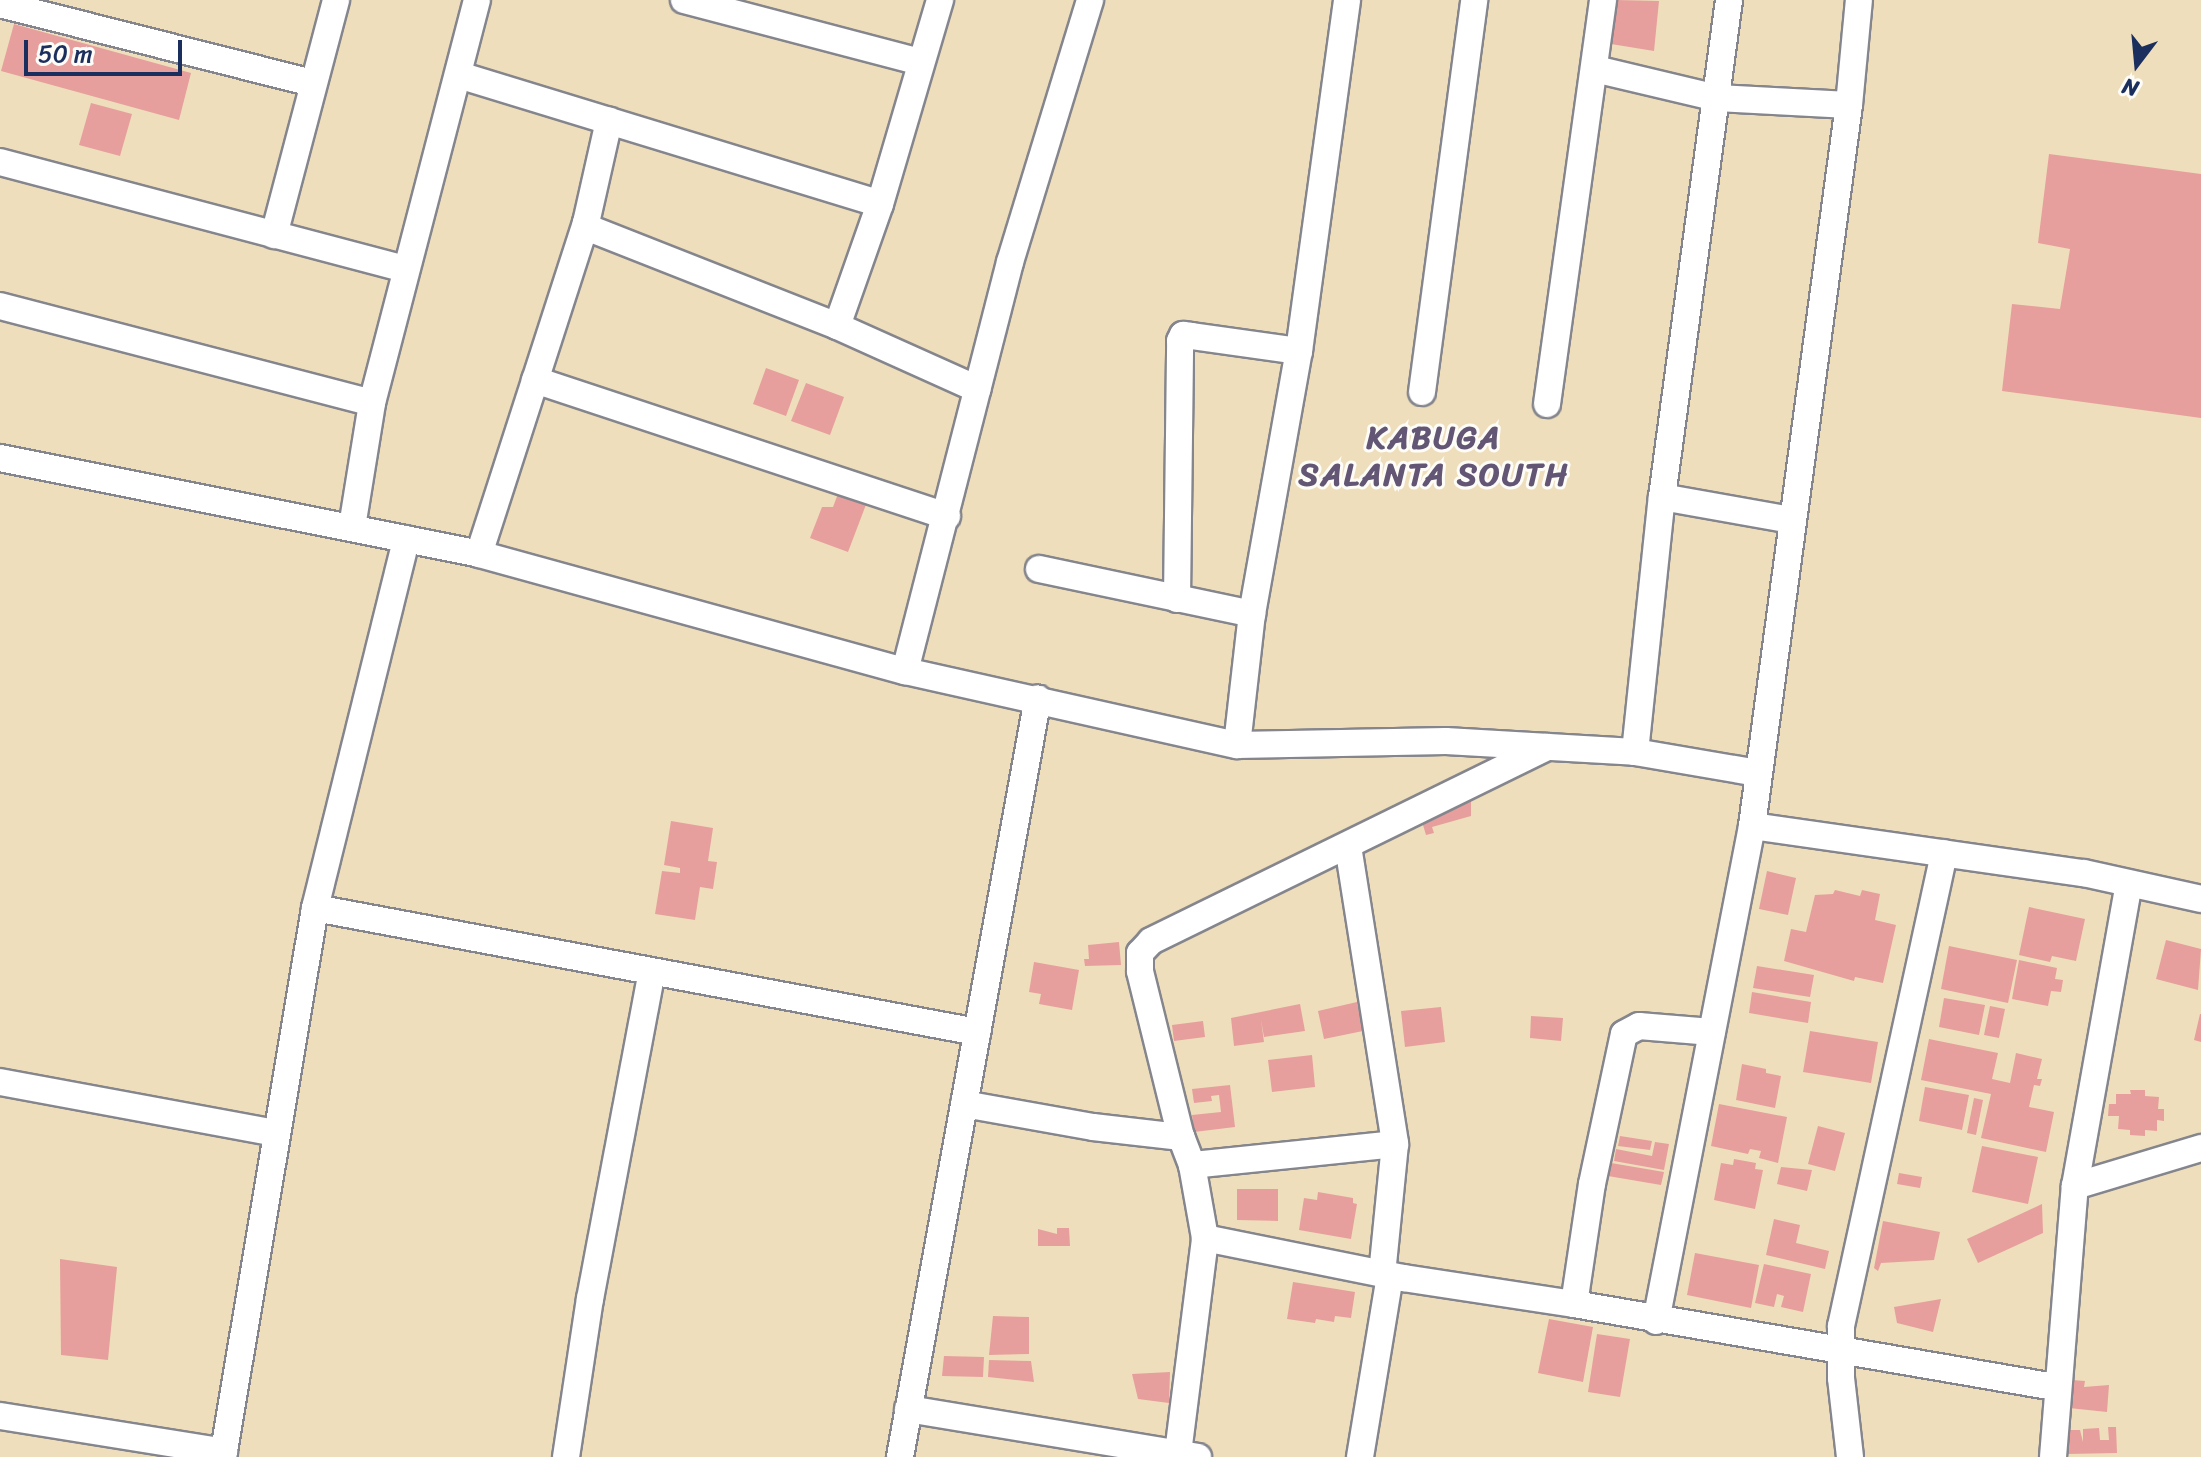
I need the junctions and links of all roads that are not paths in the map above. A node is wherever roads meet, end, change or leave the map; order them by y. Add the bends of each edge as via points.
1 (336, 0) edge
2 (477, 0) edge
3 (684, 0) edge
4 (940, 0) edge
5 (1090, 0) edge
6 (1347, 0) edge
7 (1474, 0) edge
8 (1603, 0) edge
9 (1729, 0) edge
10 (1859, 0) edge
11 (0, 4) edge
12 (921, 62) junction
13 (1595, 69) junction
14 (459, 75) junction
15 (312, 83) junction
16 (1717, 98) junction
17 (1849, 105) junction
18 (609, 121) junction
19 (0, 162) edge
20 (880, 204) junction
21 (586, 223) junction
22 (274, 235) junction
23 (405, 269) junction
24 (0, 306) edge
25 (837, 326) junction
26 (1299, 351) junction
27 (535, 380) junction
28 (977, 389) junction
29 (1422, 392) dead end
30 (372, 403) junction
31 (1547, 404) dead end
32 (0, 458) edge
33 (1662, 497) junction
34 (947, 516) junction
35 (1791, 520) junction
36 (352, 527) junction
37 (406, 539) junction
38 (479, 554) junction
39 (1039, 569) dead end
40 (1177, 599) junction
41 (1252, 614) junction
42 (905, 671) junction
43 (1038, 698) junction
44 (1237, 745) junction
45 (1547, 747) junction
46 (1635, 752) junction
47 (1758, 773) junction
48 (1752, 826) junction
49 (1348, 846) junction
50 (1944, 853) junction
51 (2129, 884) junction
52 (2201, 899) edge
53 (315, 908) junction
54 (652, 972) junction
55 (977, 1032) junction
56 (1712, 1032) junction
57 (0, 1082) edge
58 (964, 1104) junction
59 (276, 1133) junction
60 (1181, 1137) junction
61 (1395, 1144) junction
62 (2201, 1148) edge
63 (1192, 1165) junction
64 (2075, 1186) junction
65 (1205, 1238) junction
66 (1386, 1275) junction
67 (1574, 1304) junction
68 (1656, 1321) junction
69 (1841, 1349) junction
70 (2058, 1388) junction
71 (908, 1409) junction
72 (0, 1416) edge
73 (223, 1454) edge
74 (1188, 1455) edge
75 (566, 1457) edge
76 (900, 1457) edge
77 (1360, 1457) edge
78 (1850, 1457) edge
79 (2053, 1457) edge

1 - 15 street
2 - 14 street
3 - 12 street
4 - 12 street
5 - 28 street
6 - 26 street
7 - 29 street
8 - 13 street
9 - 16 street
10 - 17 street
11 - 15 street
12 - 20 street
13 - 16 street
13 - 31 street
14 - 18 street
14 - 23 street
15 - 22 street
16 - 17 street
16 - 33 street
17 - 35 street
18 - 20 street
18 - 21 street
19 - 22 street
20 - 25 street
21 - 25 street
21 - 27 street
22 - 23 street
23 - 30 street
24 - 30 street
25 - 28 street
26 - 40 street via 1183,335 1180,341
26 - 41 street
27 - 34 street
27 - 38 street
28 - 34 street
30 - 36 street
32 - 36 street
33 - 35 street
33 - 46 street
34 - 42 street
35 - 47 street
36 - 37 street
37 - 38 street
37 - 53 street
38 - 42 street
39 - 40 street
40 - 41 street
41 - 44 street
42 - 43 street
43 - 44 street
43 - 55 street
44 - 45 street via 1446,741
45 - 46 street
45 - 49 street
46 - 47 street
47 - 48 street
48 - 50 street
48 - 56 street
49 - 60 street via 1151,941 1140,953
49 - 61 street
50 - 51 street
50 - 69 street via 1841,1326
51 - 52 street
51 - 64 street
53 - 54 street
53 - 59 street
54 - 55 street
54 - 75 street
55 - 58 street
56 - 67 street via 1639,1026 1624,1034 1592,1184
56 - 68 street
57 - 59 street
58 - 60 street
58 - 71 street
59 - 73 street
60 - 63 street
61 - 63 street
61 - 66 street
62 - 64 street
63 - 65 street
64 - 70 street
65 - 66 street
65 - 74 street
66 - 67 street
66 - 77 street
67 - 68 street
68 - 69 street
69 - 70 street
69 - 78 street
70 - 79 street
71 - 74 street
71 - 76 street
72 - 73 street

